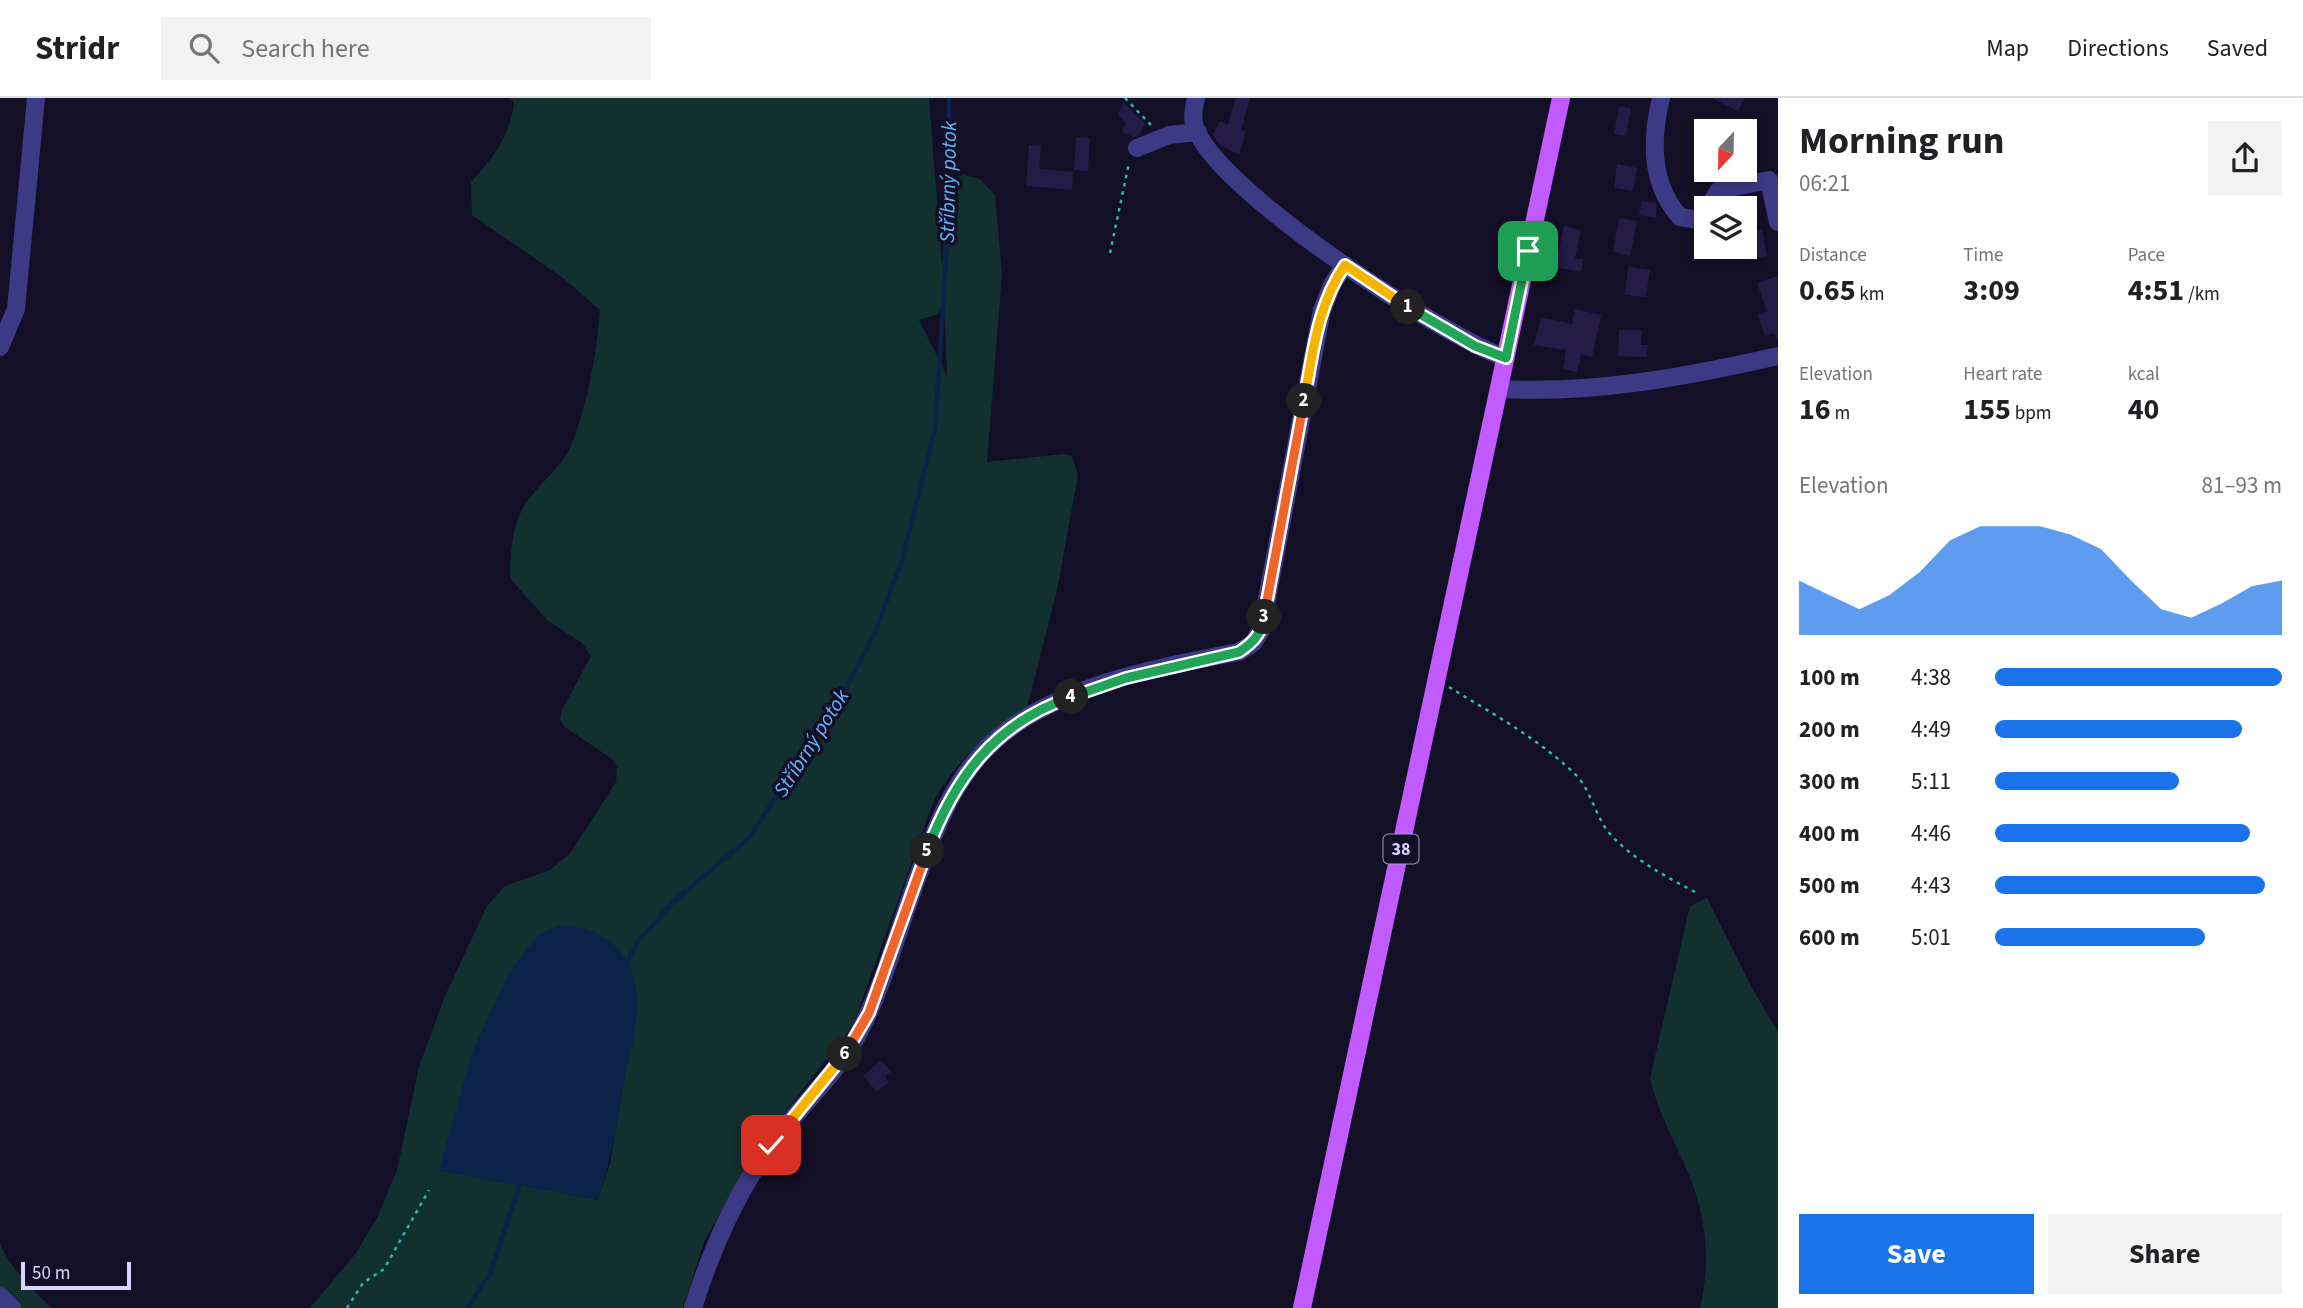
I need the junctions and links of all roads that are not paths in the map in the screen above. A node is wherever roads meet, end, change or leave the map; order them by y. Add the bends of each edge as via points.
1 (36, 98) edge
2 (1196, 98) edge
3 (1562, 98) edge
4 (1661, 98) edge
5 (1198, 132) junction
6 (1137, 148) road end
7 (1715, 196) edge
8 (1694, 219) edge
9 (1778, 222) edge
10 (1345, 265) junction
11 (0, 348) edge
12 (1778, 356) edge
13 (1506, 358) junction
14 (1499, 389) junction
15 (0, 1296) edge
16 (12, 1308) edge
17 (693, 1308) edge
18 (1301, 1308) edge

1 - 11 street via 16,309
2 - 5 street
3 - 13 main road, 38
4 - 8 street via 1653,140 1664,191 1680,217
5 - 6 street via 1163,137
5 - 10 street via 1229,173
7 - 9 street via 1719,190 1769,180
10 - 13 street via 1441,327
10 - 17 street via 1322,310 1261,630 1253,643 1239,652 1126,678 1059,701 989,745 943,809 869,1013 830,1076 771,1145 747,1182 719,1235
12 - 14 street via 1631,385 1574,391
13 - 14 main road, 38
14 - 18 main road, 38
15 - 16 street

